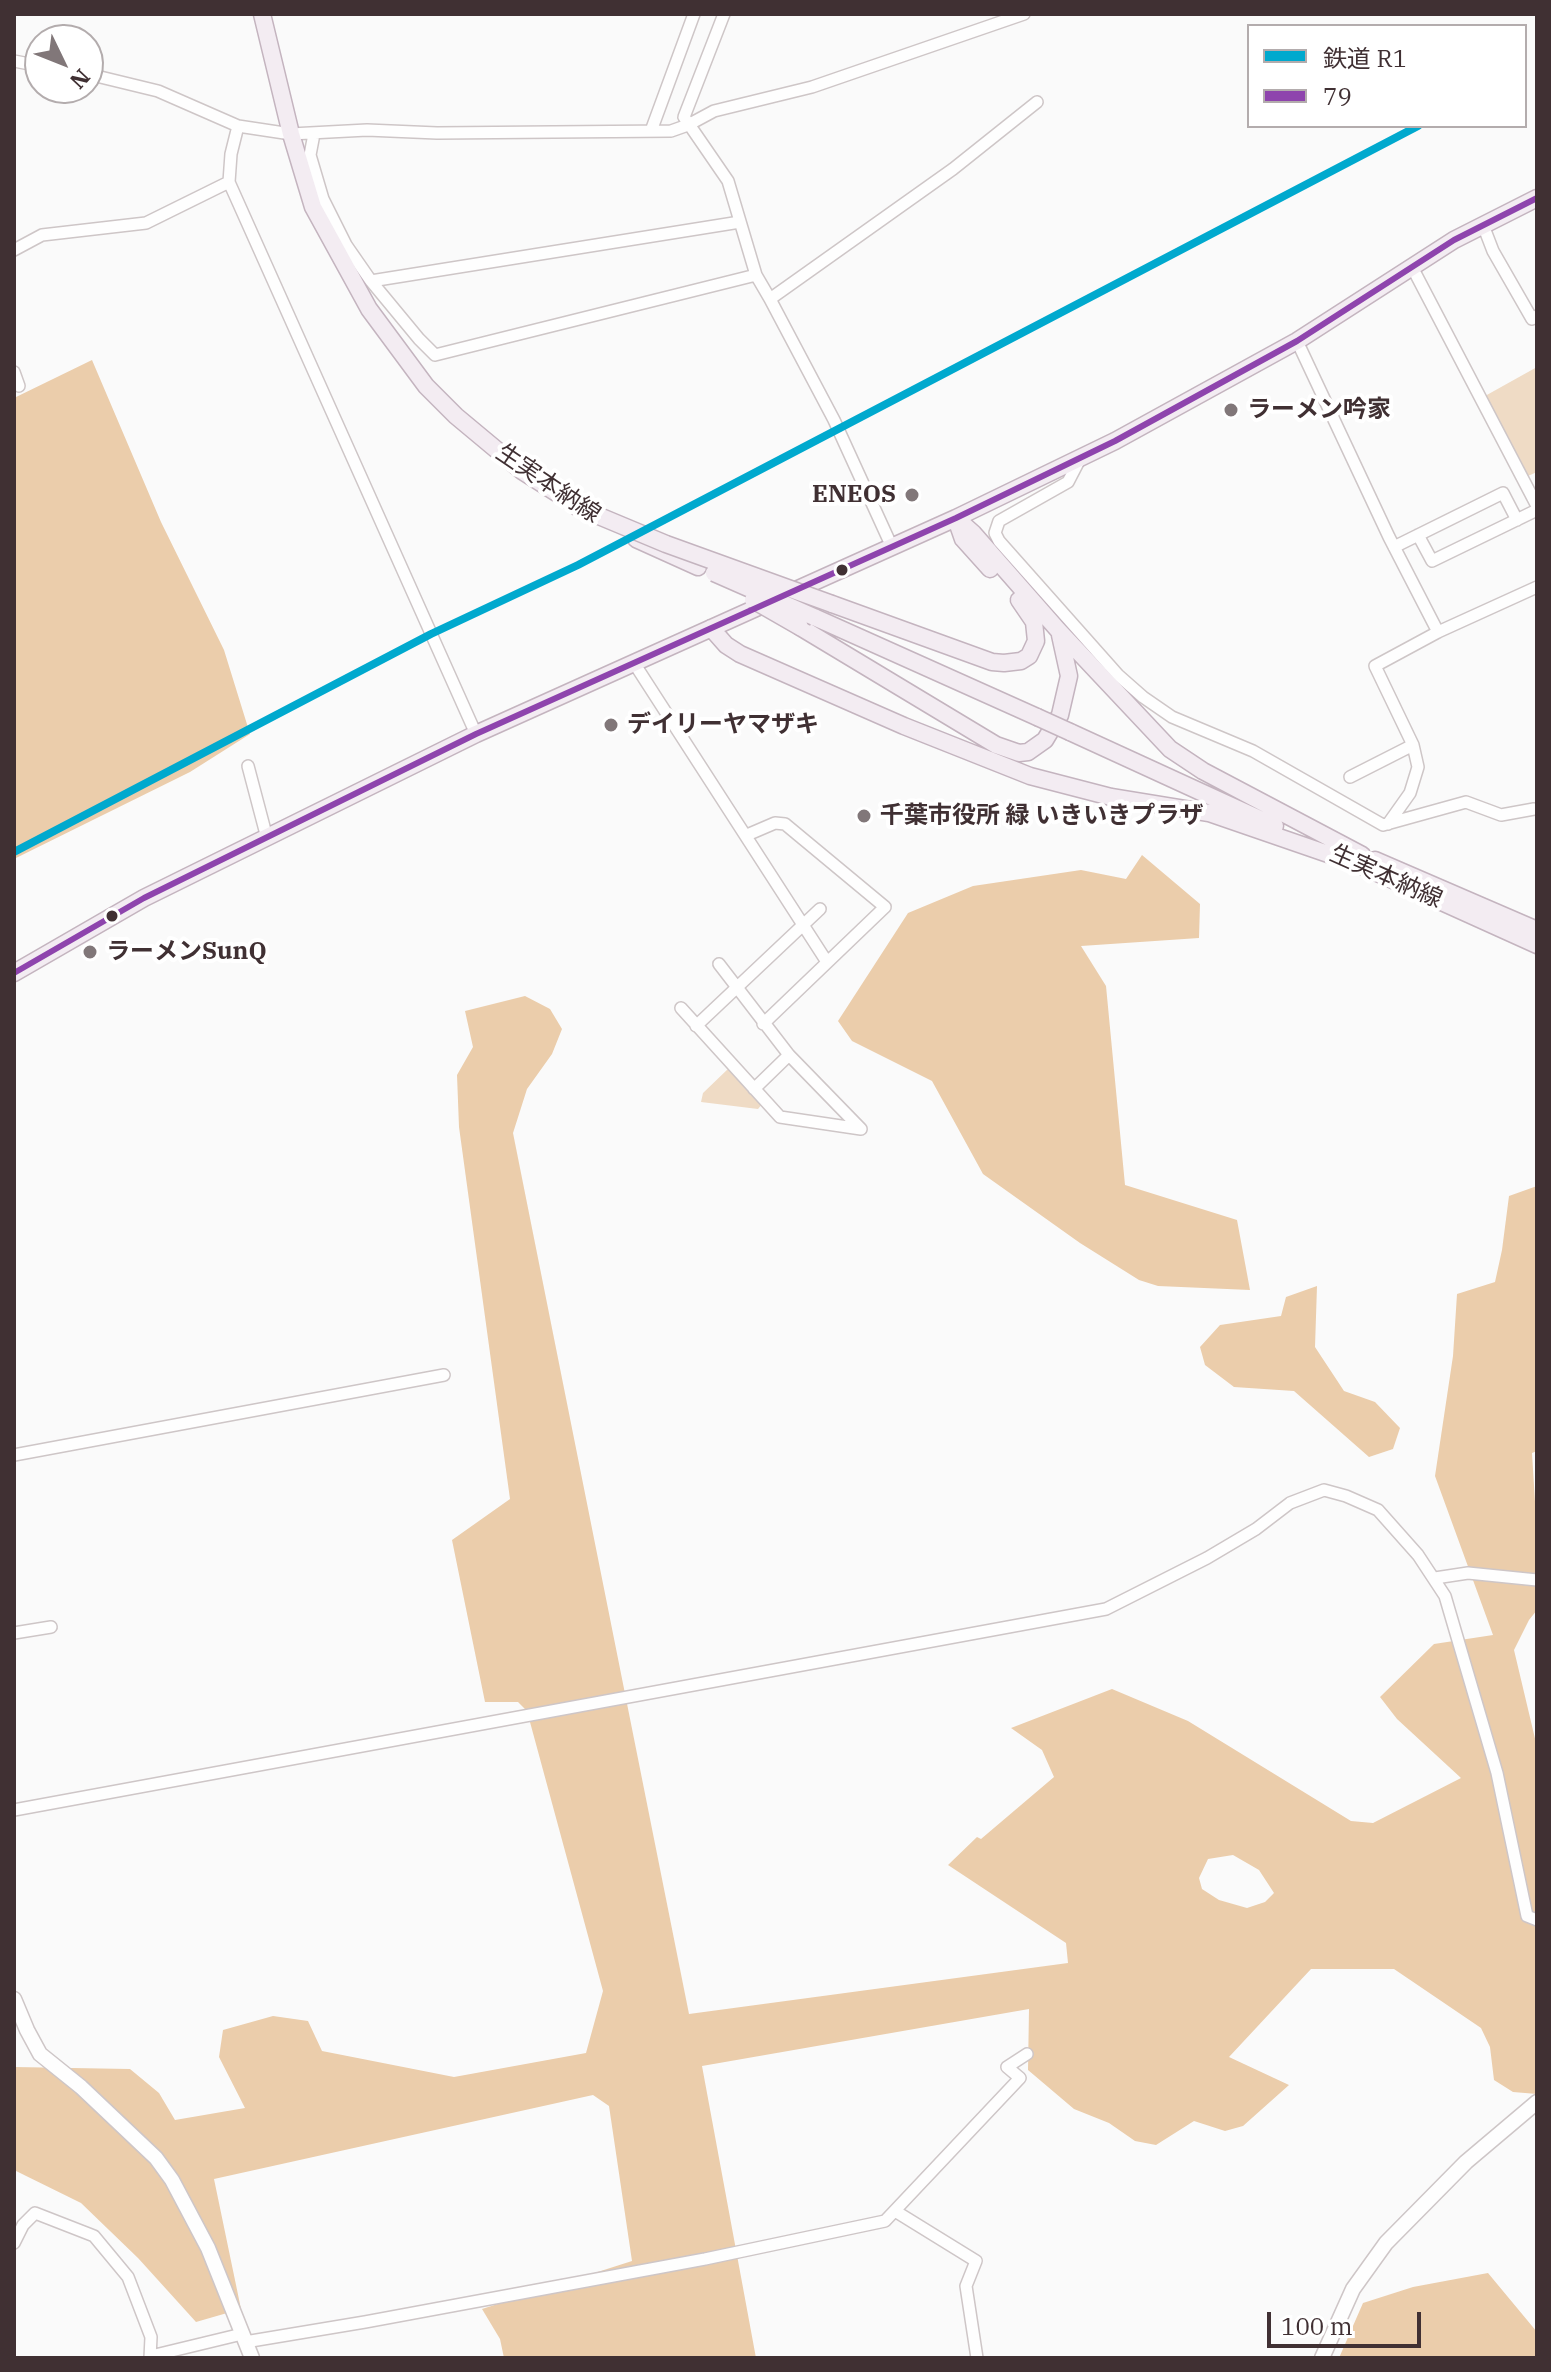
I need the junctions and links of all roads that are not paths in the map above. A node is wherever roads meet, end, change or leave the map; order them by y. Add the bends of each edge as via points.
1 (262, 14) edge
2 (694, 14) edge
3 (724, 14) edge
4 (1024, 14) edge
5 (104, 78) edge
6 (1037, 102) dead end
7 (688, 125) junction
8 (238, 126) junction
9 (651, 131) junction
10 (291, 134) junction
11 (314, 134) junction
12 (229, 182) junction
13 (1537, 198) edge
14 (740, 222) junction
15 (1483, 225) junction
16 (14, 250) edge
17 (1412, 267) junction
18 (756, 275) junction
19 (371, 281) junction
20 (770, 299) junction
21 (1537, 316) edge
22 (1297, 341) junction
23 (14, 372) edge
24 (19, 386) dead end
25 (1081, 457) junction
26 (575, 506) junction
27 (1537, 508) edge
28 (956, 518) junction
29 (1517, 520) junction
30 (1418, 535) junction
31 (892, 547) junction
32 (1394, 547) junction
33 (1537, 587) edge
34 (807, 622) junction
35 (711, 628) junction
36 (1058, 630) junction
37 (1438, 632) junction
38 (634, 663) junction
39 (476, 734) junction
40 (1413, 745) junction
41 (248, 766) dead end
42 (1350, 777) dead end
43 (1534, 809) dead end
44 (1388, 824) junction
45 (747, 835) junction
46 (267, 838) junction
47 (1361, 860) junction
48 (820, 909) dead end
49 (802, 924) junction
50 (1537, 930) edge
51 (1537, 945) edge
52 (827, 962) junction
53 (719, 964) dead end
54 (14, 973) edge
55 (736, 987) junction
56 (681, 1008) dead end
57 (763, 1024) junction
58 (696, 1026) junction
59 (789, 1055) junction
60 (754, 1089) junction
61 (444, 1375) dead end
62 (14, 1455) edge
63 (1435, 1578) junction
64 (1537, 1580) edge
65 (51, 1627) dead end
66 (14, 1633) edge
67 (14, 1810) edge
68 (1537, 1920) edge
69 (14, 1999) edge
70 (1027, 2054) dead end
71 (1537, 2102) edge
72 (895, 2211) junction
73 (14, 2243) edge
74 (244, 2338) junction
75 (151, 2357) edge
76 (252, 2358) edge
77 (977, 2358) edge
78 (1322, 2358) edge

1 - 10 main road, 生実本納線
2 - 9 street
3 - 7 street via 684,117
4 - 7 street via 812,87 714,111
5 - 8 street via 158,91
6 - 20 street via 953,169
7 - 9 street
7 - 14 street via 728,181
8 - 10 street
8 - 12 street
9 - 11 street
10 - 11 street
10 - 26 main road, 生実本納線 via 313,207 339,258 426,386 489,445
11 - 19 street via 310,155 323,199
12 - 16 street via 146,223 42,235
12 - 39 street
13 - 15 main road
14 - 18 street
14 - 19 street
15 - 17 main road
15 - 21 street via 1532,319
17 - 22 main road
17 - 27 street
18 - 19 street via 435,355
18 - 20 street
20 - 31 street via 834,420
22 - 25 main road
22 - 32 street
23 - 24 street
25 - 28 main road
25 - 44 street via 1068,482 999,521 999,541 1143,697 1172,717 1253,751
26 - 28 main road, bridge via 992,662 1013,663 1029,656 1036,641 1029,612 963,539
26 - 34 main road, 生実本納線, bridge
27 - 29 street
28 - 31 main road
28 - 36 main road
29 - 30 street via 1432,561
29 - 30 street via 1503,493
30 - 32 street
31 - 35 main road
32 - 37 street
33 - 37 street
34 - 36 main road via 996,745 1019,753 1045,740 1060,715 1069,676
34 - 47 main road, 生実本納線, bridge
35 - 38 main road
35 - 47 main road via 740,654 1030,776 1111,797 1209,813
36 - 47 main road via 1170,749
37 - 40 street via 1375,666
38 - 39 main road
38 - 45 street
39 - 46 main road
40 - 42 street
40 - 44 street via 1416,778
41 - 46 street
43 - 44 street via 1503,819 1466,802
45 - 49 street
45 - 52 street via 785,824 885,907
46 - 54 main road via 144,898
47 - 50 main road, 生実本納線
47 - 51 main road, 生実本納線
48 - 49 street
49 - 52 street
49 - 55 street
52 - 57 street
53 - 55 street
55 - 57 street
55 - 58 street
56 - 58 street
57 - 59 street
58 - 60 street
59 - 60 street
59 - 60 street via 861,1129 780,1117
61 - 62 street
63 - 64 street via 1468,1573
63 - 67 street via 1378,1510 1324,1490 1290,1503 1207,1558 1106,1609
63 - 68 street via 1451,1613 1497,1773 1527,1916
65 - 66 street
69 - 74 street via 40,2054 156,2158 172,2180 208,2248
70 - 72 street via 1007,2067 1020,2078
71 - 78 street via 1466,2162 1386,2243 1353,2289
72 - 74 street via 885,2221 705,2259 365,2322
72 - 77 street via 976,2261 966,2286
73 - 75 street via 35,2213 94,2236 128,2277 151,2337
74 - 75 street
74 - 76 street

